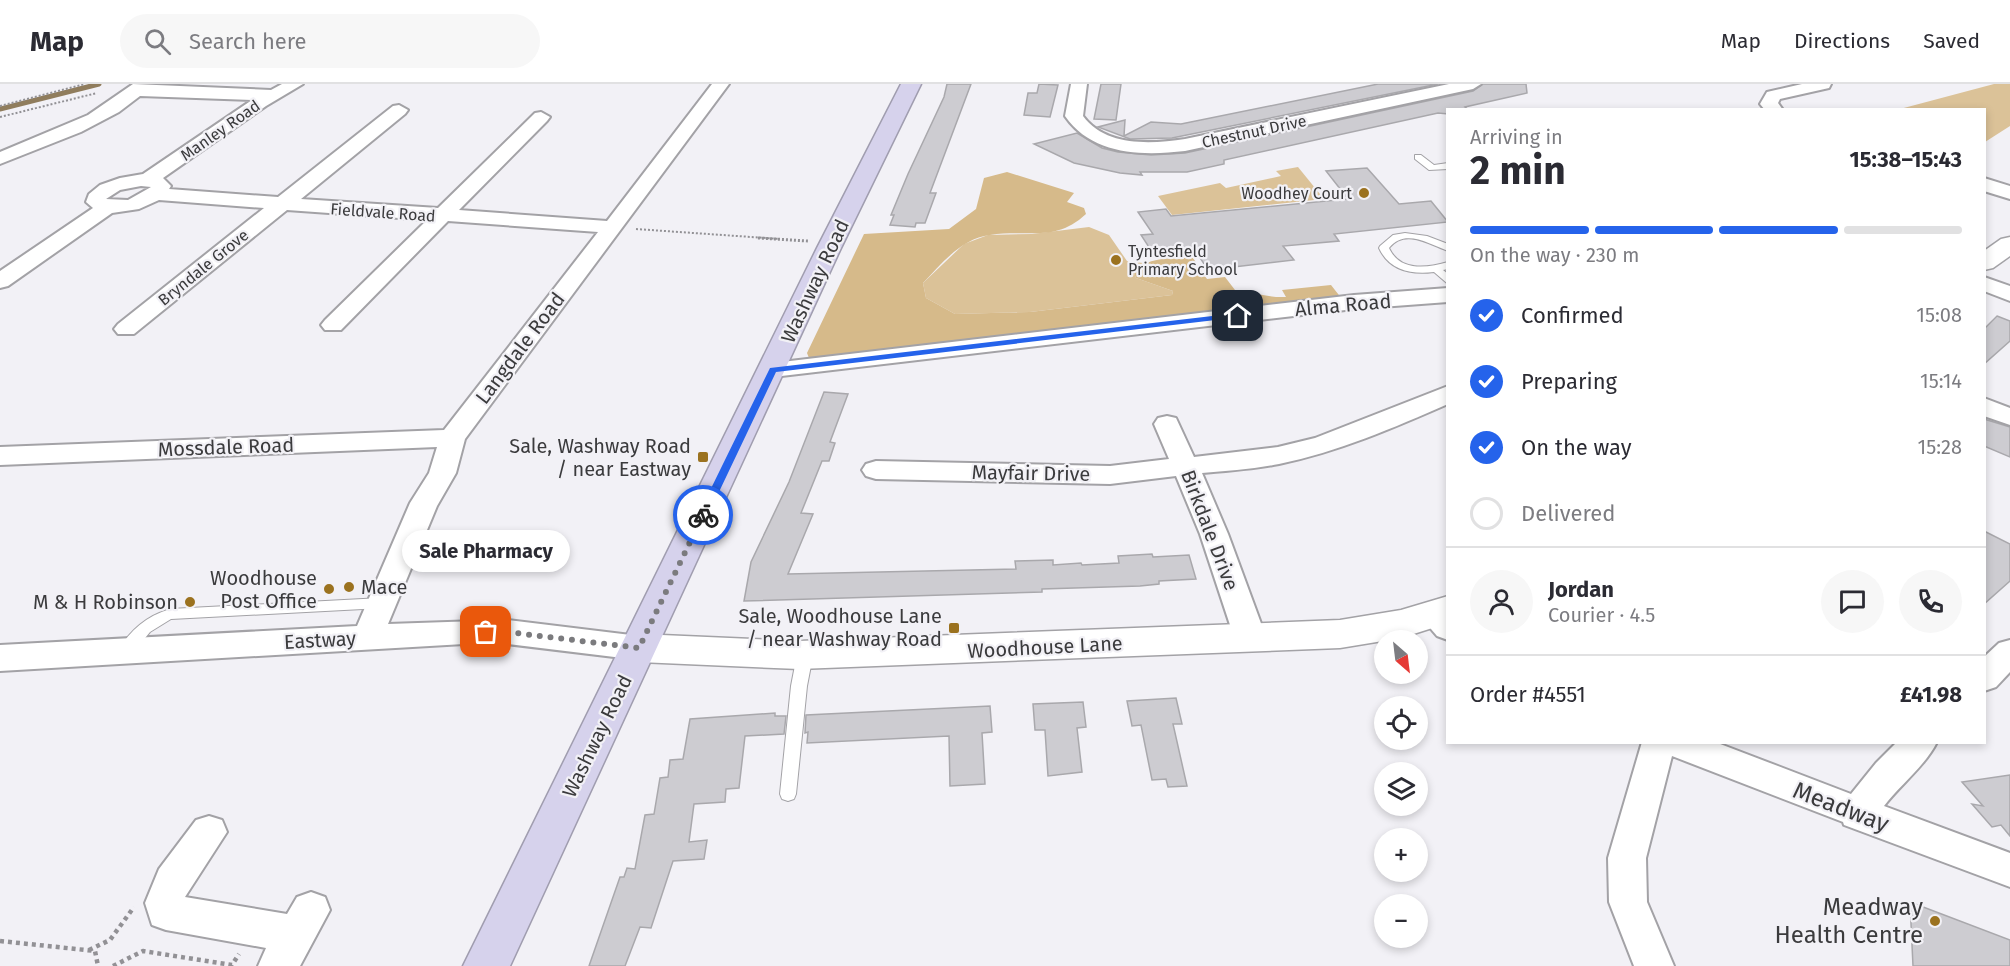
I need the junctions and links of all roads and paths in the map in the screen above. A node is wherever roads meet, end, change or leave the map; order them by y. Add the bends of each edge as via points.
1 (85, 84) edge
2 (295, 84) edge
3 (721, 84) edge
4 (911, 84) edge
5 (1079, 84) edge
6 (1473, 84) edge
7 (1823, 84) edge
8 (102, 92) dead end
9 (272, 94) junction
10 (0, 106) edge
11 (1772, 108) edge
12 (399, 110) dead end
13 (0, 117) edge
14 (541, 117) dead end
15 (1418, 157) dead end
16 (0, 158) edge
17 (1446, 166) edge
18 (1986, 185) edge
19 (152, 187) junction
20 (2010, 193) edge
21 (281, 205) junction
22 (443, 216) junction
23 (611, 227) junction
24 (2010, 244) edge
25 (1446, 247) edge
26 (829, 248) junction
27 (1986, 262) edge
28 (1442, 267) edge
29 (0, 281) edge
30 (1986, 285) edge
31 (2010, 294) edge
32 (1446, 295) edge
33 (333, 326) dead end
34 (126, 329) dead end
35 (773, 370) junction
36 (1446, 395) edge
37 (1986, 407) edge
38 (2010, 417) edge
39 (1167, 424) dead end
40 (452, 438) junction
41 (0, 456) edge
42 (1186, 465) junction
43 (876, 470) dead end
44 (382, 603) junction
45 (1443, 617) edge
46 (1250, 637) junction
47 (367, 638) junction
48 (639, 648) junction
49 (126, 651) junction
50 (2010, 652) edge
51 (805, 654) junction
52 (0, 658) edge
53 (1986, 676) edge
54 (1658, 744) edge
55 (1679, 744) edge
56 (1918, 744) edge
57 (788, 794) dead end
58 (1857, 814) junction
59 (209, 832) dead end
60 (2010, 870) edge
61 (167, 889) junction
62 (256, 928) junction
63 (295, 937) edge
64 (0, 941) edge
65 (87, 950) junction
66 (232, 965) edge
67 (98, 966) edge
68 (112, 966) edge
69 (486, 966) edge
70 (1654, 966) edge

1 - 10 path
2 - 9 street, Manley Road
3 - 23 street, Langdale Road
4 - 26 highway, Washway Road
5 - 6 street, Chestnut Drive via 1074,116 1082,128 1107,141 1148,149 1185,145
7 - 11 street via 1773,96 1769,104
8 - 13 path
9 - 16 street via 139,88 82,124
9 - 19 street, Manley Road
12 - 21 street, Bryndale Grove
14 - 22 street
15 - 17 lane via 1432,168
18 - 20 street
19 - 21 street, Fieldvale Road
19 - 29 street, Fieldvale Road via 116,184 99,193 96,202 108,207
21 - 22 street, Fieldvale Road
21 - 34 street, Bryndale Grove
22 - 23 street, Fieldvale Road
22 - 33 street
23 - 26 path via 807,241
23 - 40 street, Langdale Road
24 - 27 street
25 - 28 lane via 1431,239 1406,236 1394,238 1384,248 1398,264 1422,270
26 - 35 highway, Washway Road
30 - 31 street
32 - 35 street, Alma Road via 1354,302
35 - 48 highway, Washway Road
36 - 42 street, Mayfair Drive via 1322,446 1278,456
37 - 38 street
39 - 42 street, Birkdale Drive
40 - 41 street, Mossdale Road
40 - 44 street, Langdale Road via 432,494 424,503
42 - 43 street, Mayfair Drive via 1110,475
42 - 46 street, Birkdale Drive
44 - 47 street, Langdale Road
44 - 49 lane via 170,614 139,633
45 - 46 street, Woodhouse Lane via 1340,634
46 - 51 street, Woodhouse Lane
47 - 48 street, Eastway via 507,632
47 - 49 street, Eastway
48 - 51 street, Woodhouse Lane
48 - 69 highway, Washway Road
49 - 52 street, Eastway
50 - 53 street
51 - 57 lane
54 - 70 street via 1627,858 1628,902
55 - 58 street, Meadway
56 - 58 street
58 - 60 street, Meadway
59 - 61 street
61 - 62 street via 163,905 166,912
61 - 65 path via 149,887 110,940
62 - 63 street
62 - 66 path
64 - 65 path
65 - 67 path via 94,951
66 - 68 path via 143,951

